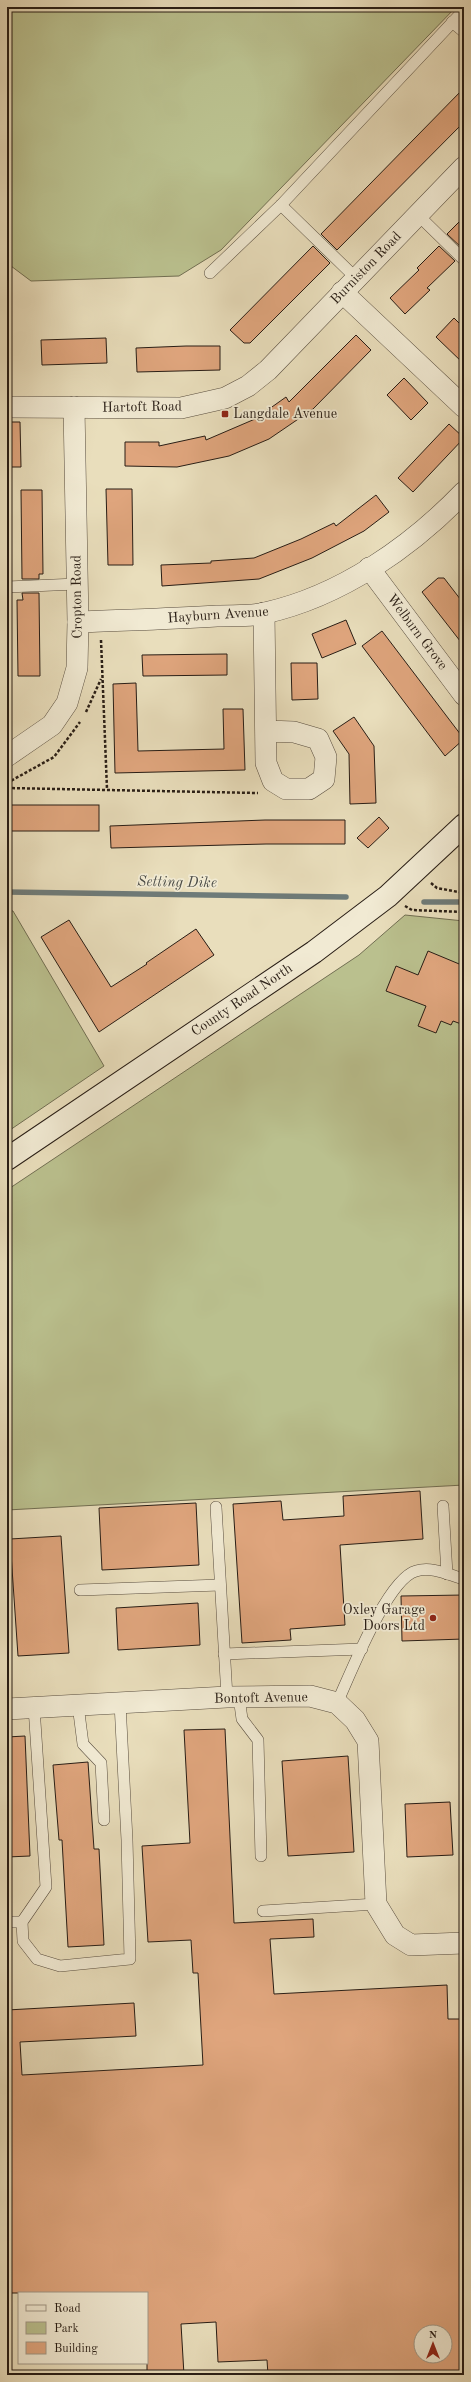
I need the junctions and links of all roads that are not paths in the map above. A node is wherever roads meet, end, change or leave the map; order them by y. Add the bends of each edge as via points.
1 (464, 10) edge
2 (452, 22) junction
3 (464, 32) edge
4 (464, 167) edge
5 (281, 205) junction
6 (418, 215) junction
7 (464, 260) edge
8 (210, 273) dead end
9 (349, 285) junction
10 (268, 370) joint
11 (74, 407) junction
12 (464, 407) edge
13 (7, 408) edge
14 (464, 492) edge
15 (369, 568) junction
16 (77, 584) junction
17 (7, 587) edge
18 (264, 613) junction
19 (78, 622) junction
20 (464, 695) edge
21 (266, 731) junction
22 (7, 756) edge
23 (464, 825) edge
24 (7, 1159) edge
25 (443, 1506) dead end
26 (216, 1507) dead end
27 (447, 1574) junction
28 (464, 1579) edge
29 (220, 1585) junction
30 (80, 1590) dead end
31 (362, 1649) junction
32 (224, 1654) junction
33 (233, 1697) junction
34 (120, 1703) junction
35 (337, 1703) junction
36 (78, 1705) junction
37 (34, 1707) junction
38 (7, 1709) edge
39 (104, 1820) dead end
40 (261, 1856) dead end
41 (376, 1904) junction
42 (263, 1911) dead end
43 (7, 1922) edge
44 (22, 1922) junction
45 (464, 1943) edge

1 - 2 lane
2 - 3 lane
2 - 5 lane
4 - 6 street, Burniston Road
5 - 8 lane
5 - 9 lane
6 - 7 lane
6 - 9 street, Burniston Road
9 - 10 street, Burniston Road
9 - 12 street
10 - 11 street, Hartoft Road via 248,386 225,398 180,408
11 - 13 street, Hartoft Road
11 - 16 street, Cropton Road
14 - 15 street, Hayburn Avenue via 445,512 409,542
15 - 18 street, Hayburn Avenue via 316,598
15 - 20 street, Welburn Grove
16 - 17 lane
16 - 19 street, Cropton Road
18 - 19 street, Hayburn Avenue
18 - 21 street
19 - 22 street, Cropton Road via 77,668 67,703 52,725
21 - 21 street via 266,763 273,781 286,789 309,789 324,779 326,757 318,739 294,732
23 - 24 street, County Road North via 388,896 314,952
25 - 27 lane
26 - 29 lane
27 - 28 lane
27 - 31 lane via 431,1569 416,1571 407,1576 378,1615
29 - 30 lane
29 - 32 lane
31 - 32 lane
31 - 35 lane
32 - 33 lane
33 - 34 street, Bontoft Avenue
33 - 35 street, Bontoft Avenue via 310,1696
33 - 40 lane via 242,1719 258,1740
34 - 36 street, Bontoft Avenue
34 - 44 lane via 130,1959 60,1966 37,1959 23,1941
35 - 41 street, Bontoft Avenue via 355,1720 368,1741
36 - 37 street, Bontoft Avenue
36 - 39 lane via 83,1744 101,1763
37 - 38 street, Bontoft Avenue
37 - 44 lane via 46,1887
41 - 42 lane
41 - 45 street, Bontoft Avenue via 395,1935 411,1945
43 - 44 lane

